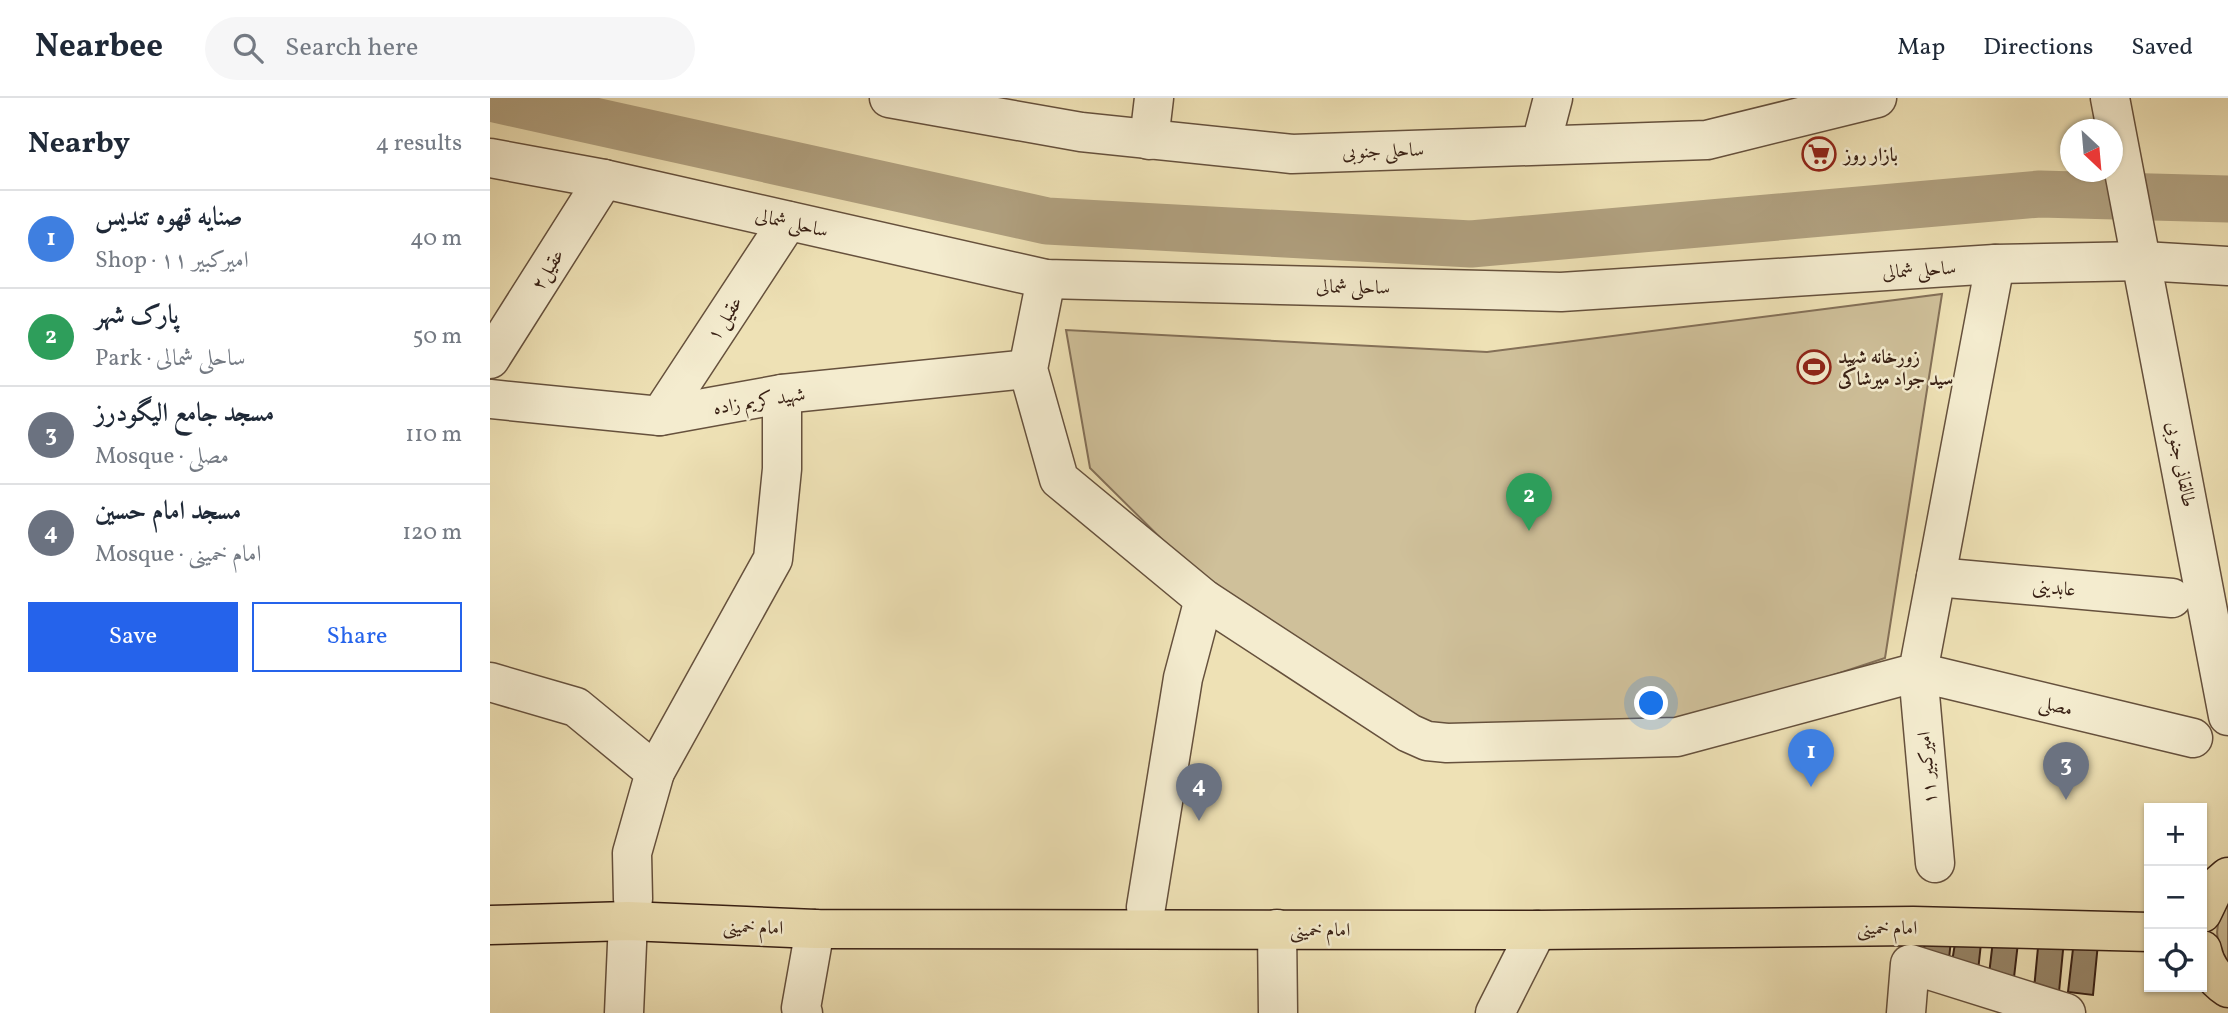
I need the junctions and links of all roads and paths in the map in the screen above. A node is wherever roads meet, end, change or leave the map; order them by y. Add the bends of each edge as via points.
1 (889, 98) edge
2 (1154, 98) edge
3 (1553, 98) edge
4 (1877, 98) edge
5 (2111, 103) edge
6 (1149, 140) junction
7 (1541, 144) junction
8 (490, 158) edge
9 (604, 179) junction
10 (788, 221) junction
11 (2143, 261) junction
12 (1995, 264) junction
13 (2228, 266) edge
14 (1046, 279) junction
15 (490, 359) edge
16 (1028, 369) junction
17 (782, 394) junction
18 (490, 398) edge
19 (660, 416) junction
20 (2212, 531) edge
21 (1936, 577) junction
22 (2172, 598) dead end
23 (1204, 599) junction
24 (1918, 672) junction
25 (490, 682) edge
26 (2228, 716) edge
27 (2193, 738) dead end
28 (655, 772) junction
29 (1935, 863) dead end
30 (2228, 877) edge
31 (2207, 902) edge
32 (490, 903) edge
33 (1146, 907) junction
34 (2144, 909) edge
35 (630, 910) junction
36 (490, 925) edge
37 (815, 929) junction
38 (1278, 929) junction
39 (1537, 930) junction
40 (2144, 932) edge
41 (2207, 965) edge
42 (2228, 988) edge
43 (624, 1013) edge
44 (803, 1013) edge
45 (1278, 1013) edge
46 (1495, 1013) edge
47 (1906, 1013) edge
48 (2066, 1013) edge

1 - 6 street, ساحلی جنوبی
2 - 6 street
3 - 7 street
4 - 7 street, ساحلی جنوبی via 1707,140
5 - 11 street, طالقانی جنوبی
6 - 7 street, ساحلی جنوبی via 1292,154
8 - 9 street, ساحلی شمالی
9 - 10 street, ساحلی شمالی
9 - 15 street, عقیل۲
10 - 14 street, ساحلی شمالی
10 - 19 street, عقیل ۱
11 - 12 street, ساحلی شمالی
11 - 13 street, ساحلی شمالی
11 - 20 street, طالقانی جنوبی
12 - 14 street, ساحلی شمالی via 1561,292
12 - 21 street, امیرکبیر ۱۱
14 - 16 street
16 - 17 street, شهید کریم زاده
16 - 23 street via 1059,479
17 - 19 street, شهید کریم زاده
17 - 28 street via 782,469 773,559
18 - 19 street, شهید کریم زاده
20 - 26 street, طالقانی جنوبی
21 - 22 street, عابدینی
21 - 24 street, امیرکبیر ۱۱
23 - 24 street via 1427,741 1677,737
23 - 33 street via 1183,678
24 - 27 street, مصلی
24 - 29 street, امیرکبیر ۱۱
25 - 28 street via 576,707
28 - 35 street via 632,852
30 - 31 main road
32 - 35 main road, امام خمینی
33 - 34 main road, امام خمینی via 1916,904
33 - 35 main road, امام خمینی
35 - 36 main road, امام خمینی
35 - 37 main road, امام خمینی
35 - 43 street
37 - 38 main road, امام خمینی
37 - 44 street via 800,1008
38 - 39 main road, امام خمینی
38 - 45 street
39 - 40 main road, امام خمینی via 1913,926
39 - 46 street
41 - 42 main road
47 - 48 street via 1910,964

